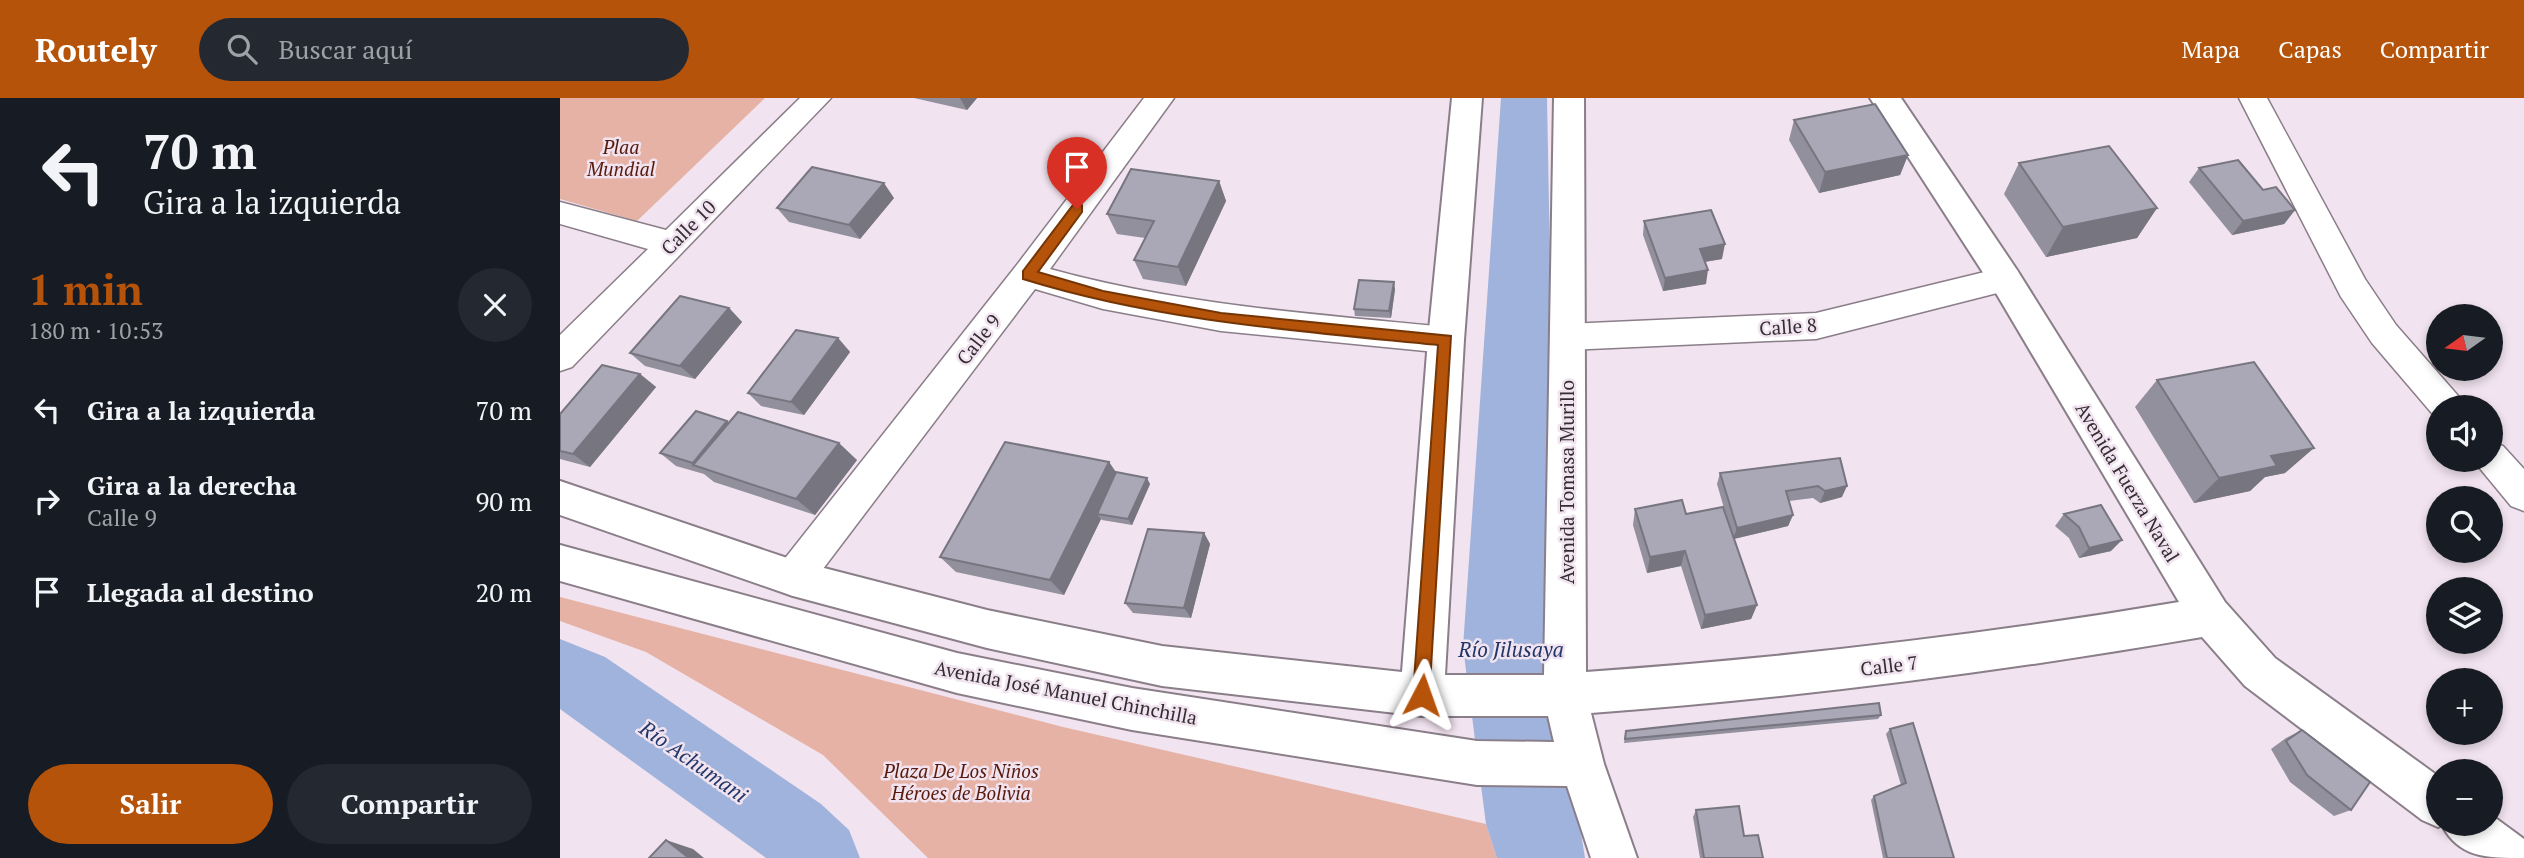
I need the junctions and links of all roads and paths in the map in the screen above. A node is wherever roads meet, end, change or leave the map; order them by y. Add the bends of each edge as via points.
1 (817, 98) edge
2 (1160, 98) edge
3 (1467, 98) edge
4 (1569, 98) edge
5 (1885, 98) edge
6 (2253, 98) edge
7 (560, 213) edge
8 (671, 243) junction
9 (1028, 275) junction
10 (2005, 279) junction
11 (1567, 337) junction
12 (1446, 340) junction
13 (560, 356) edge
14 (2437, 395) edge
15 (2504, 462) edge
16 (2524, 495) edge
17 (560, 498) edge
18 (560, 563) edge
19 (793, 578) junction
20 (2210, 616) junction
21 (1422, 695) junction
22 (1548, 696) junction
23 (1562, 764) junction
24 (2426, 795) edge
25 (2481, 836) edge
26 (1614, 858) edge
27 (2511, 858) edge

1 - 8 street, Calle 10
2 - 9 street, Calle 9
3 - 12 main road
4 - 11 main road, Avenida Tomasa Murillo
5 - 10 main road, Avenida Fuerza Naval
6 - 14 street via 2353,288 2384,334
7 - 8 street
8 - 13 street, Calle 10
9 - 12 street via 1103,296 1221,318
9 - 19 street, Calle 9
10 - 11 street, Calle 8 via 1816,326
10 - 20 main road, Avenida Fuerza Naval
11 - 22 main road, Avenida Tomasa Murillo
12 - 21 main road
15 - 16 street
17 - 19 main road
18 - 23 main road, Avenida José Manuel Chinchilla via 957,673 1132,709 1477,763
19 - 21 main road via 987,629 1161,666
20 - 22 main road, Calle 7 via 1897,664
20 - 24 main road, Avenida Fuerza Naval via 2260,672
21 - 22 main road
22 - 23 main road, Avenida Tomasa Murillo
23 - 26 main road, Avenida Tomasa Murillo
25 - 27 main road

